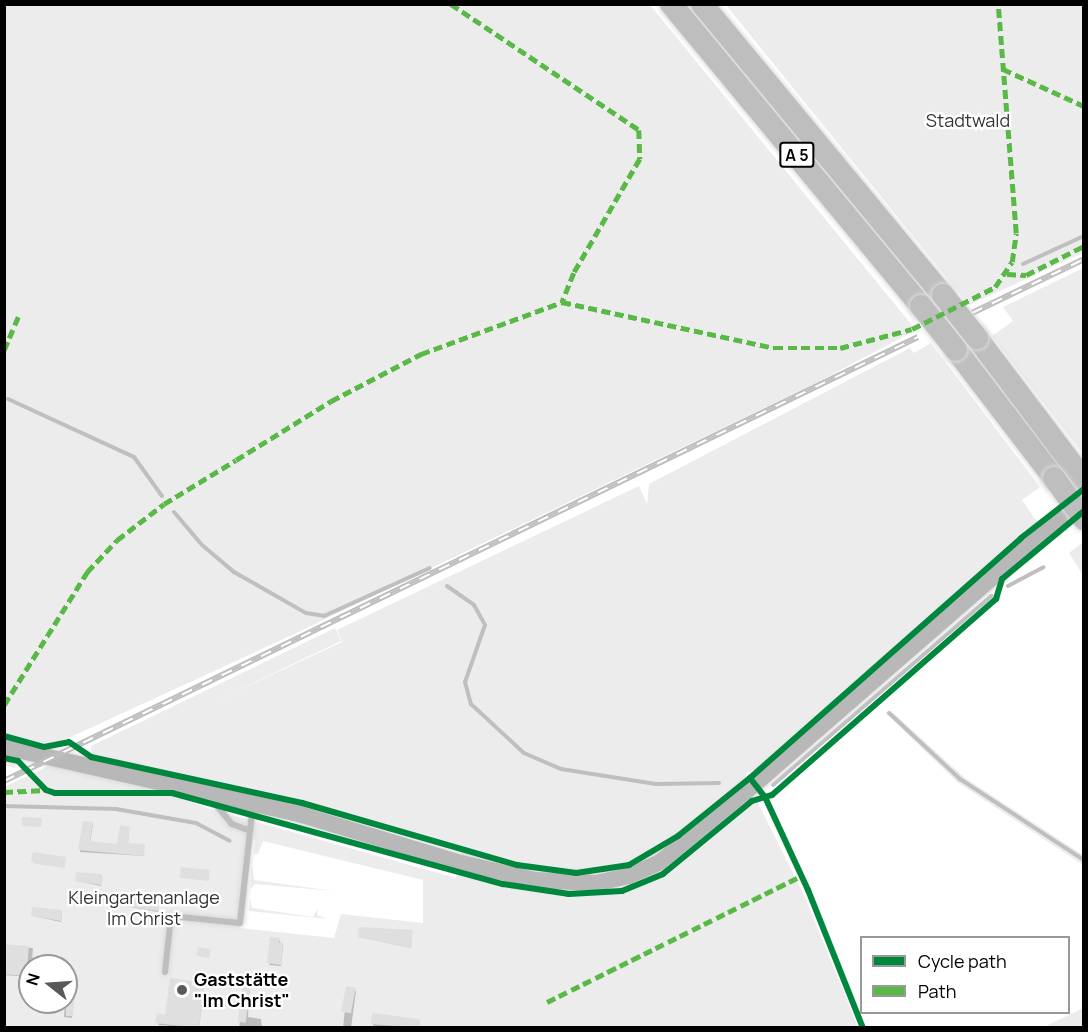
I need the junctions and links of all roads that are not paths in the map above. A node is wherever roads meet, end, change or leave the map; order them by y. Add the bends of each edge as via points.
1 (671, 4) edge
2 (702, 4) edge
3 (1070, 474) edge
4 (1072, 518) edge
5 (4, 747) edge
6 (253, 802) junction
7 (218, 807) dead end
8 (250, 831) junction
9 (165, 972) dead end

1 - 3 highway, A 5, bridge via 956,350
2 - 3 highway, A 5, bridge via 977,338
3 - 4 highway, A 5, bridge
4 - 6 main road via 660,862 629,876 587,884 535,880 457,862
5 - 6 main road
6 - 8 lane
7 - 8 lane via 232,824
8 - 9 lane via 240,923 171,916

